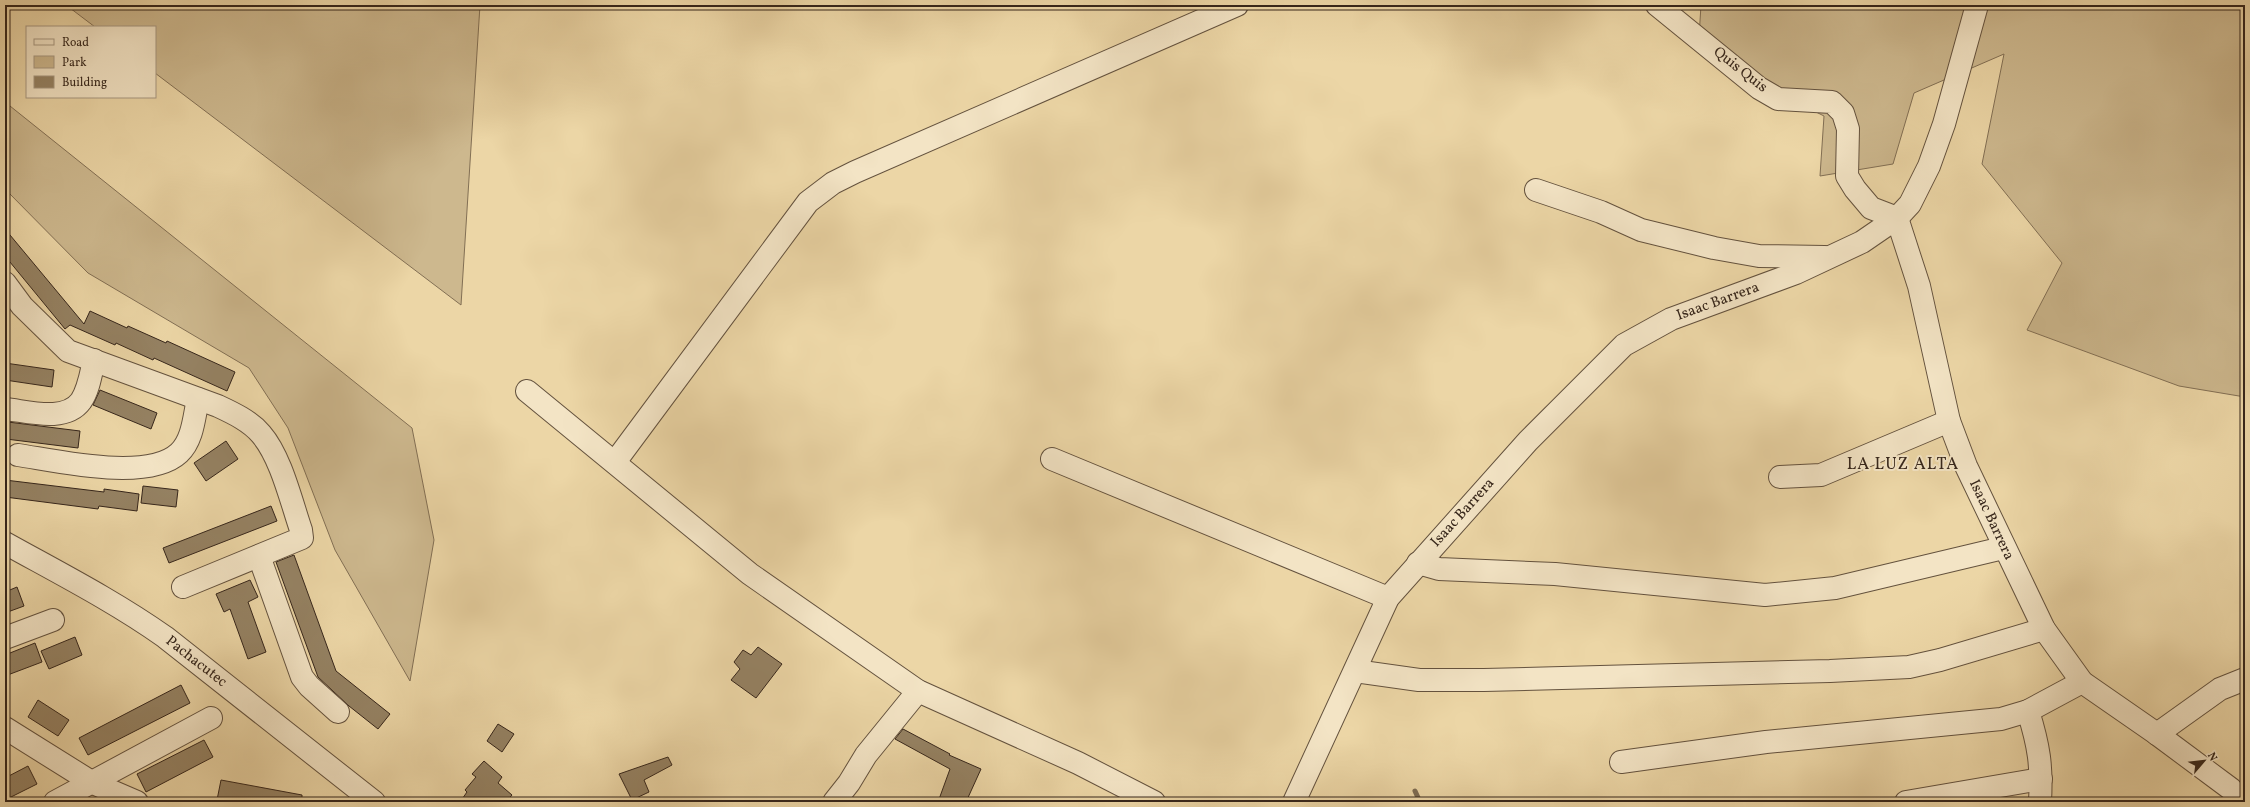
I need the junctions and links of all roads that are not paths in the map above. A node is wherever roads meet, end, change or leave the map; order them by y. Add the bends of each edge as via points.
1 (1237, 5) edge
2 (1657, 5) edge
3 (1976, 5) edge
4 (1536, 190) dead end
5 (1897, 218) junction
6 (1830, 256) junction
7 (5, 283) edge
8 (13, 306) edge
9 (94, 360) junction
10 (527, 391) dead end
11 (198, 399) junction
12 (5, 409) edge
13 (1948, 421) junction
14 (18, 455) dead end
15 (1052, 459) dead end
16 (614, 462) junction
17 (1780, 477) dead end
18 (5, 543) edge
19 (2003, 548) junction
20 (259, 556) junction
21 (1418, 563) junction
22 (183, 587) dead end
23 (1388, 598) junction
24 (53, 620) dead end
25 (2044, 629) junction
26 (5, 638) edge
27 (1355, 671) junction
28 (2245, 679) edge
29 (2082, 682) junction
30 (918, 691) junction
31 (2028, 711) junction
32 (338, 712) dead end
33 (211, 718) dead end
34 (5, 728) edge
35 (2157, 734) junction
36 (1621, 762) dead end
37 (2041, 778) junction
38 (93, 783) junction
39 (55, 802) edge
40 (137, 802) edge
41 (374, 802) edge
42 (834, 802) edge
43 (1154, 802) edge
44 (1294, 802) edge
45 (1906, 802) edge
46 (2040, 802) edge
47 (2242, 802) edge

1 - 16 street via 833,183 808,202
2 - 5 street, Quis Quis via 1759,88 1778,99 1832,102 1843,114 1848,129 1847,176 1871,208
3 - 5 street via 1944,124 1929,166 1913,198
4 - 6 street via 1601,212 1641,230 1714,248 1759,256
5 - 6 street, Isaac Barrera via 1862,242
5 - 13 street, Isaac Barrera via 1919,286
6 - 21 street, Isaac Barrera via 1796,273 1671,319 1624,345 1528,441
7 - 8 street
8 - 9 street via 68,351
9 - 11 street
9 - 12 street via 87,390 81,402 66,412 47,414
10 - 16 street
11 - 14 street via 190,437 180,452 167,462 107,468
11 - 20 street via 242,418 261,434 276,459 302,538
13 - 17 street via 1821,475
13 - 19 street, Isaac Barrera
15 - 23 street
16 - 30 street via 750,574
18 - 41 street, Pachacutec via 107,599 143,622
19 - 21 street via 1835,588 1765,595 1555,574 1439,569
19 - 25 street, Isaac Barrera
20 - 22 street
20 - 32 street via 302,677
21 - 23 street, Isaac Barrera
23 - 27 street, Isaac Barrera
24 - 26 street
25 - 27 street via 1940,660 1901,667 1484,680 1420,680
25 - 29 street, Isaac Barrera
27 - 44 street, Isaac Barrera
28 - 35 street via 2220,689
29 - 31 street
29 - 35 street, Isaac Barrera
30 - 42 street via 866,755 849,784
30 - 43 street via 1078,763
31 - 36 street via 2001,720 1766,742
31 - 37 street via 2039,746
33 - 38 street
34 - 38 street
35 - 47 street, Isaac Barrera via 2231,789
37 - 45 street
37 - 46 street
38 - 39 street
38 - 40 street

